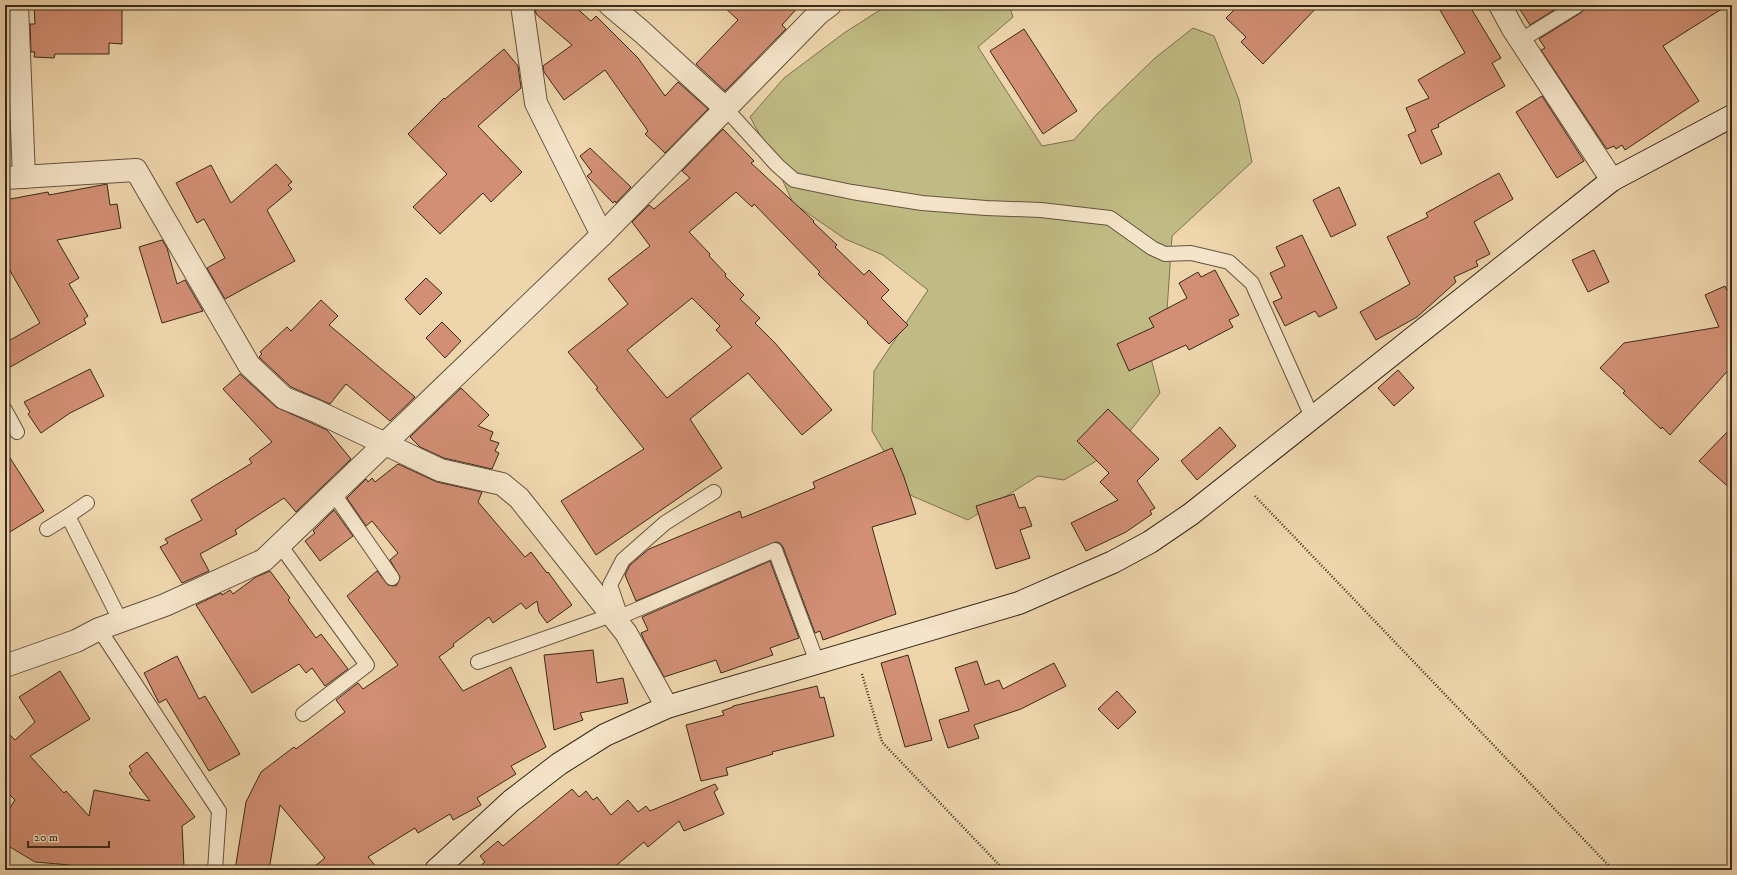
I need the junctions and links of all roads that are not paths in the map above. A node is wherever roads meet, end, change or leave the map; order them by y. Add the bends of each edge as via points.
1 (17, 5) edge
2 (522, 5) edge
3 (610, 5) edge
4 (830, 5) edge
5 (1500, 5) edge
6 (1578, 5) edge
7 (1521, 40) junction
8 (726, 109) junction
9 (1732, 116) edge
10 (14, 177) edge
11 (1612, 180) junction
12 (602, 235) junction
13 (5, 410) edge
14 (1312, 417) junction
15 (17, 432) dead end
16 (385, 444) junction
17 (714, 492) dead end
18 (334, 494) junction
19 (87, 503) dead end
20 (68, 516) junction
21 (47, 529) dead end
22 (280, 545) junction
23 (392, 578) dead end
24 (121, 622) junction
25 (620, 622) junction
26 (99, 629) junction
27 (478, 662) dead end
28 (817, 662) junction
29 (5, 666) edge
30 (668, 707) junction
31 (303, 714) dead end
32 (215, 870) edge
33 (436, 870) edge

1 - 10 street
2 - 12 street via 536,103
3 - 8 street
4 - 8 street via 818,14
5 - 7 street
6 - 7 lane
7 - 11 street
8 - 12 street
8 - 14 lane via 794,180 922,203 1041,210 1110,218 1152,248 1165,254 1191,253 1229,262 1252,283
9 - 11 street
10 - 16 street via 136,170 249,365 284,398
11 - 14 street
12 - 16 street
13 - 15 lane
14 - 28 street via 1191,514 1150,542 1082,576 1019,603
16 - 18 street
16 - 25 street via 440,470 502,484 535,516
17 - 25 lane via 665,523 623,560 610,585
18 - 22 street
18 - 23 lane
19 - 20 lane
20 - 21 lane
20 - 24 lane
22 - 24 street via 264,560
22 - 31 lane via 367,665
24 - 26 street
25 - 27 lane
25 - 28 lane via 775,550
25 - 30 street
26 - 29 street via 76,641
26 - 32 lane via 219,811
28 - 30 street
30 - 33 street via 605,735 559,764 511,801

